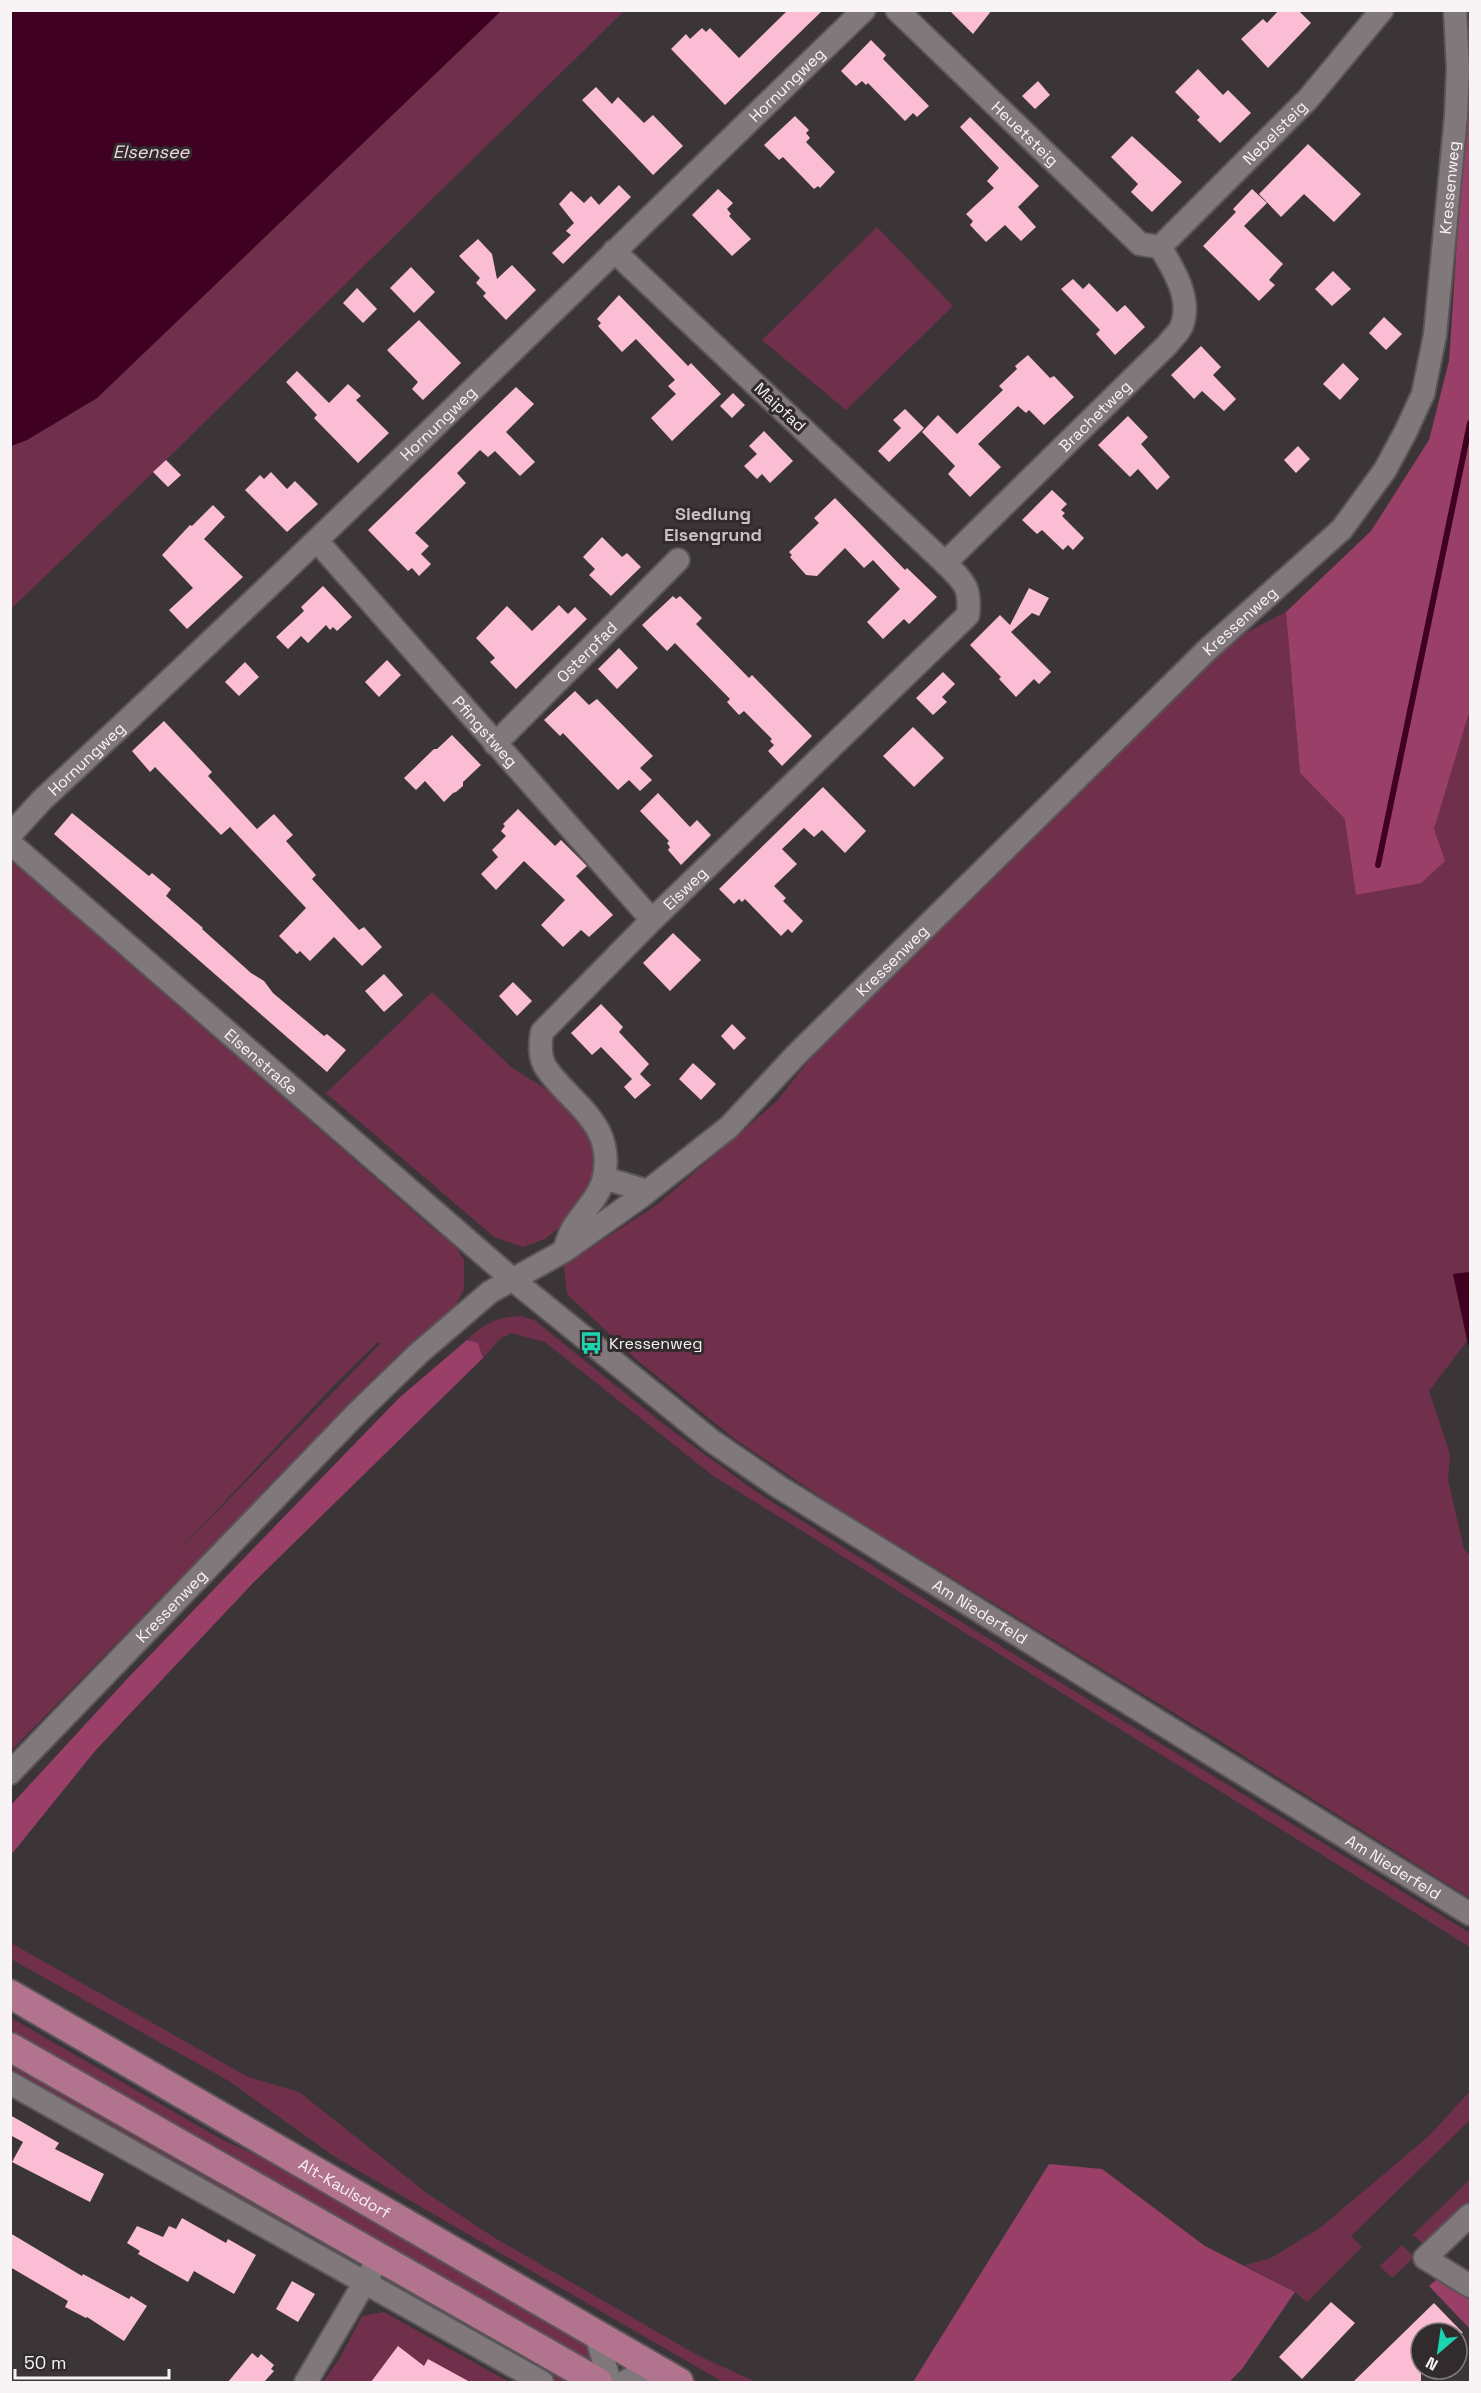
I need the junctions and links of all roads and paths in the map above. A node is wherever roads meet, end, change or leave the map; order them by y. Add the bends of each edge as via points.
1 (864, 10) edge
2 (897, 10) edge
3 (1382, 10) edge
4 (1455, 10) edge
5 (1160, 247) junction
6 (614, 250) junction
7 (317, 542) junction
8 (678, 560) dead end
9 (945, 563) junction
10 (495, 744) junction
11 (10, 835) edge
12 (10, 843) edge
13 (652, 920) junction
14 (604, 1178) junction
15 (647, 1191) junction
16 (564, 1251) junction
17 (512, 1279) junction
18 (10, 1773) edge
19 (1470, 1914) edge
20 (10, 1994) edge
21 (10, 2047) edge
22 (10, 2083) edge
23 (1470, 2215) edge
24 (380, 2258) junction
25 (365, 2283) junction
26 (1470, 2286) edge
27 (597, 2335) junction
28 (652, 2366) junction
29 (306, 2382) edge
30 (542, 2382) edge
31 (598, 2382) edge
32 (610, 2382) edge
33 (625, 2382) edge
34 (679, 2382) edge

1 - 6 street, Hornungweg
2 - 5 street, Heuetsteig via 1140,244
3 - 5 street, Nebelsteig via 1308,99
4 - 15 street, Kressenweg via 1456,116 1435,335 1423,394 1384,470 1342,529 1199,658 796,1055 729,1127
5 - 9 street, Brachetweg via 1176,273 1186,310 1182,327
6 - 7 street, Hornungweg
6 - 9 street, Maipfad
7 - 10 street, Pfingstweg
7 - 11 street, Hornungweg via 42,800
8 - 10 street, Osterpfad
9 - 13 street, Eisweg via 964,581 970,597 968,615
10 - 13 street, Pfingstweg
12 - 17 street, Elsenstraße
13 - 14 street, Eisweg via 542,1032 540,1048 545,1066 592,1117 602,1140
14 - 15 street
14 - 16 street via 572,1230
15 - 16 street, Kressenweg
16 - 17 street, Kressenweg
17 - 18 street, Kressenweg via 480,1300 358,1412
17 - 19 street, Am Niederfeld via 712,1441 778,1487
20 - 27 main road, Alt-Kaulsdorf
21 - 24 main road
22 - 25 street
23 - 26 street via 1425,2258
24 - 25 street
24 - 31 main road
25 - 29 street
25 - 30 street
27 - 28 main road, Alt-Kaulsdorf
27 - 32 street
28 - 33 street
28 - 34 main road, Alt-Kaulsdorf

